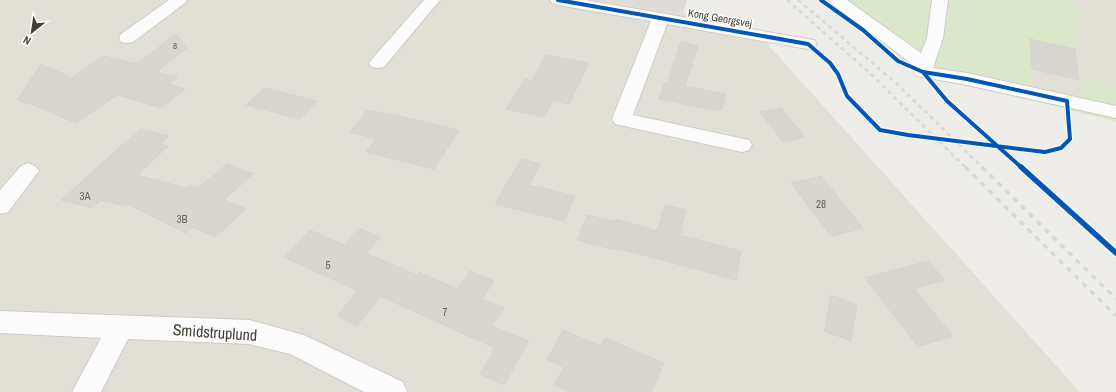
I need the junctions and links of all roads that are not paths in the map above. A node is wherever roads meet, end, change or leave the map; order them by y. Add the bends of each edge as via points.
1 (180, 0) edge
2 (432, 0) edge
3 (558, 0) edge
4 (836, 0) edge
5 (940, 0) edge
6 (661, 18) junction
7 (127, 38) dead end
8 (808, 44) dead end
9 (378, 63) dead end
10 (925, 65) junction
11 (1116, 112) edge
12 (742, 145) dead end
13 (28, 171) dead end
14 (0, 206) edge
15 (0, 322) edge
16 (121, 326) junction
17 (86, 392) edge
18 (393, 392) edge

1 - 7 street
2 - 9 street
3 - 6 street, Kong Georgsvej via 635,7
4 - 10 street
5 - 10 street via 935,38
6 - 8 street, Kong Georgsvej
6 - 12 street via 622,119
10 - 11 street via 923,72 967,79
13 - 14 street
15 - 16 street, Smidstruplund
16 - 17 street
16 - 18 street, Smidstruplund via 249,332 295,343

